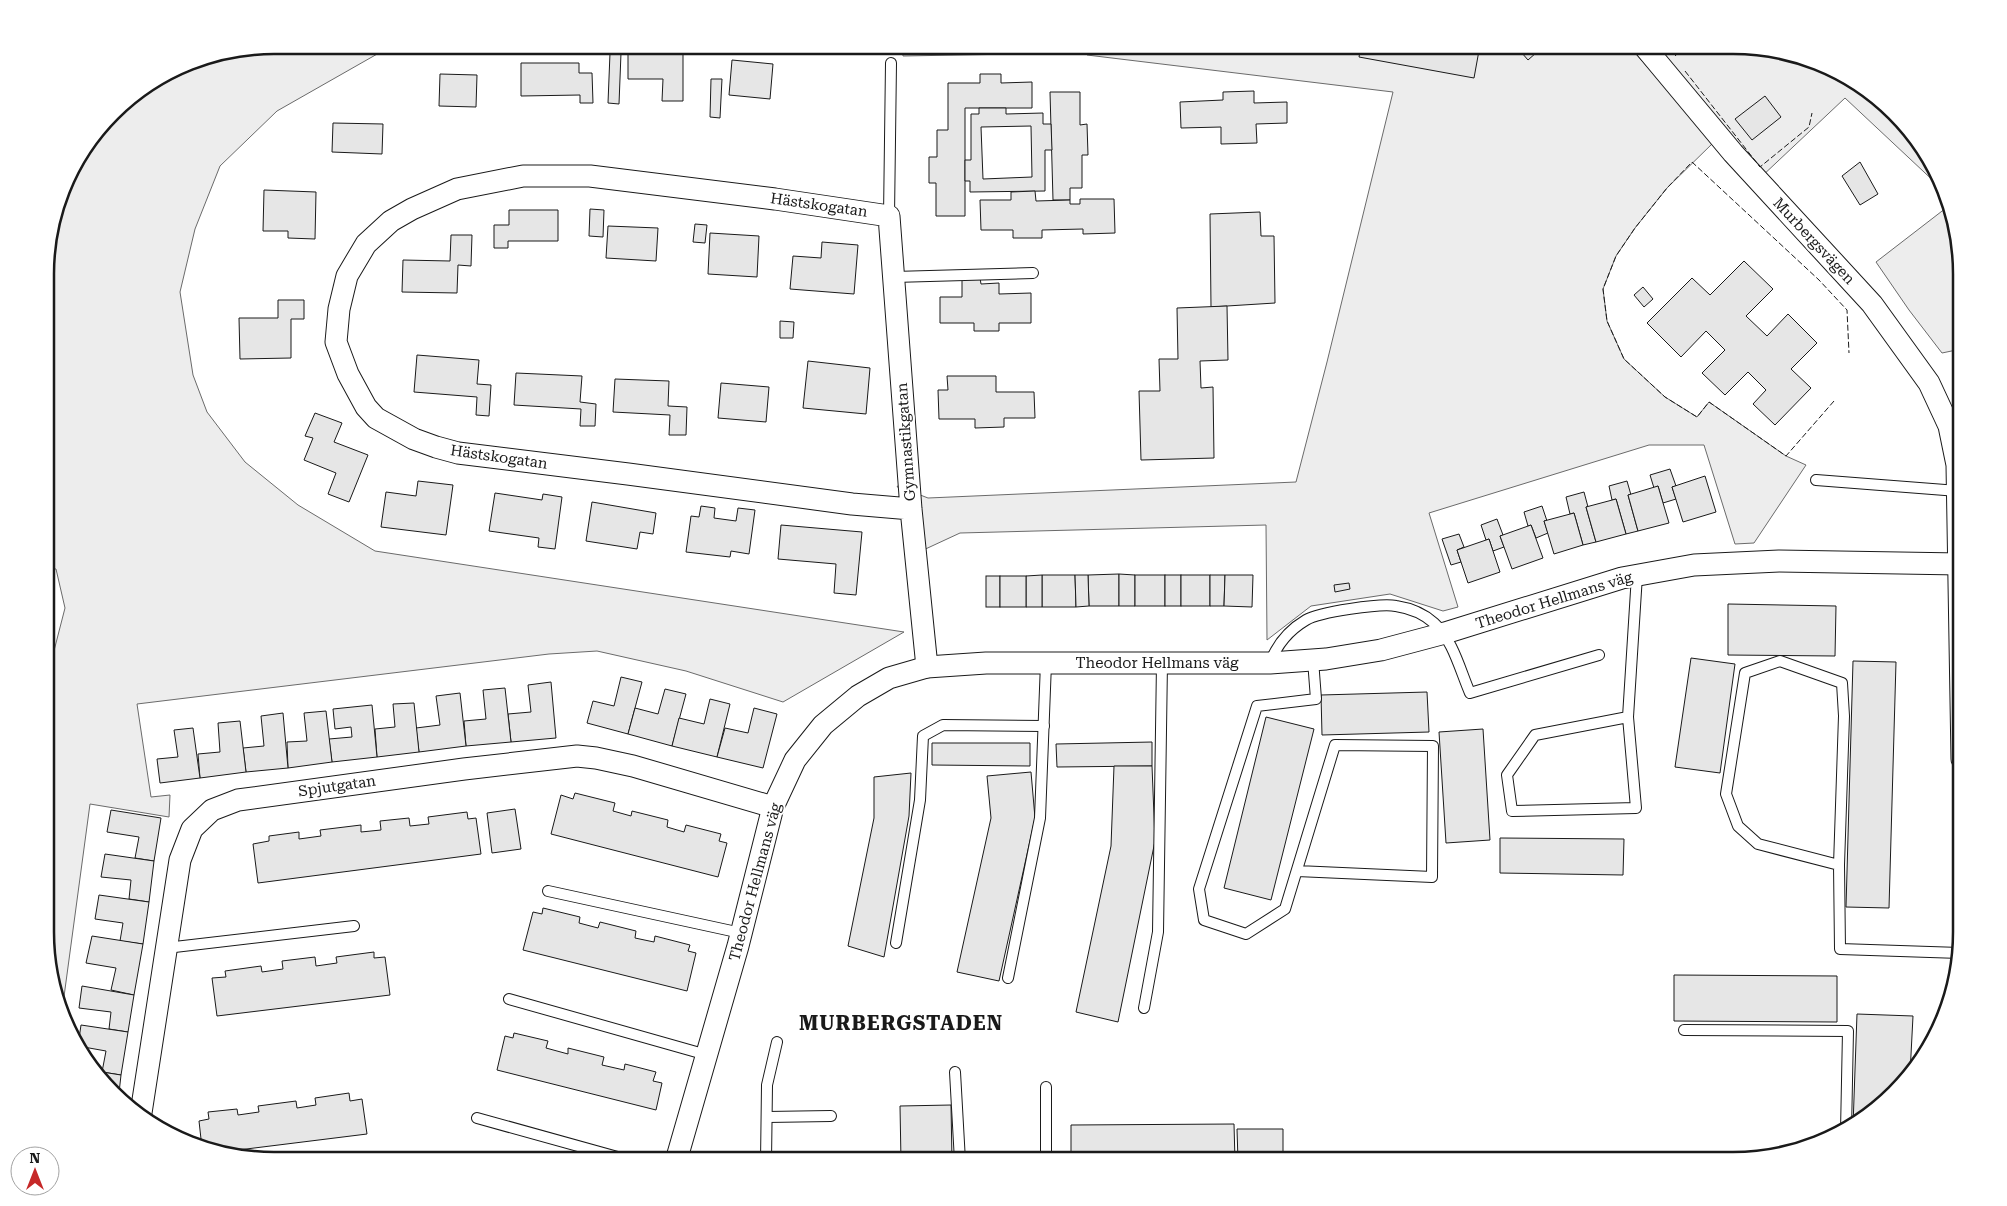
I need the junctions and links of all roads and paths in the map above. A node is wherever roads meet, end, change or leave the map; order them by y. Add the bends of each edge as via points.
1 (1650, 54) edge
2 (891, 63) dead end
3 (889, 216) junction
4 (1033, 273) dead end
5 (894, 277) junction
6 (1953, 438) edge
7 (1816, 480) dead end
8 (1953, 491) edge
9 (911, 509) junction
10 (1953, 564) edge
11 (1637, 575) junction
12 (1445, 634) junction
13 (1600, 655) dead end
14 (1313, 660) junction
15 (1162, 662) junction
16 (1270, 662) junction
17 (1046, 663) junction
18 (927, 667) junction
19 (1628, 717) junction
20 (1044, 726) junction
21 (773, 807) junction
22 (1839, 865) junction
23 (1297, 871) junction
24 (548, 891) dead end
25 (354, 926) dead end
26 (741, 933) junction
27 (896, 943) dead end
28 (165, 948) junction
29 (1952, 953) edge
30 (1008, 978) dead end
31 (509, 999) dead end
32 (1144, 1008) dead end
33 (1684, 1030) dead end
34 (776, 1042) dead end
35 (707, 1055) junction
36 (954, 1072) dead end
37 (1046, 1087) dead end
38 (142, 1108) edge
39 (831, 1116) dead end
40 (767, 1117) junction
41 (477, 1118) dead end
42 (1846, 1121) edge
43 (600, 1152) edge
44 (679, 1152) edge
45 (766, 1152) edge
46 (959, 1152) edge
47 (1046, 1152) edge

1 - 6 street, Murbergsvägen via 1732,153 1872,304 1929,383
2 - 3 lane
3 - 5 street, Gymnastikgatan
3 - 9 street, Hästskogatan via 775,198 590,176 523,176 457,189 398,217 366,244 347,276 336,342 366,408 376,418 436,447 458,453
4 - 5 lane
5 - 9 street, Gymnastikgatan
7 - 8 lane
9 - 18 street, Gymnastikgatan
10 - 11 street, Theodor Hellmans väg via 1780,561 1694,565
11 - 12 street, Theodor Hellmans väg
11 - 19 lane
12 - 13 lane via 1470,693
12 - 14 street, Theodor Hellmans väg via 1382,650
12 - 16 lane via 1424,616 1396,606 1321,614 1306,620 1285,637 1275,648
14 - 16 street, Theodor Hellmans väg
14 - 23 lane via 1316,699 1257,706 1200,889 1204,920 1246,934 1285,910
15 - 16 street, Theodor Hellmans väg
15 - 17 street, Theodor Hellmans väg
15 - 32 lane via 1158,932
17 - 18 street, Theodor Hellmans väg
17 - 20 lane
18 - 21 street, Theodor Hellmans väg via 889,678 858,696 823,725 795,760
19 - 19 lane via 1636,808 1512,811 1507,775 1535,735
20 - 27 lane via 943,725 923,736 920,800
20 - 30 lane via 1040,818
21 - 26 street, Theodor Hellmans väg
21 - 28 street, Spjutgatan via 633,766 577,756 238,800 212,810 192,829 180,860
22 - 22 lane via 1844,716 1842,683 1780,661 1745,673 1726,794 1738,826 1758,844
22 - 29 lane via 1840,949
23 - 23 lane via 1432,877 1433,746 1335,745
24 - 26 lane
25 - 28 lane
26 - 35 street, Theodor Hellmans väg
28 - 38 street, Spjutgatan
31 - 35 lane
33 - 42 lane via 1848,1031
34 - 40 lane via 767,1085
35 - 44 street, Theodor Hellmans väg
36 - 46 lane
37 - 47 lane
39 - 40 lane
40 - 45 lane
41 - 43 lane

